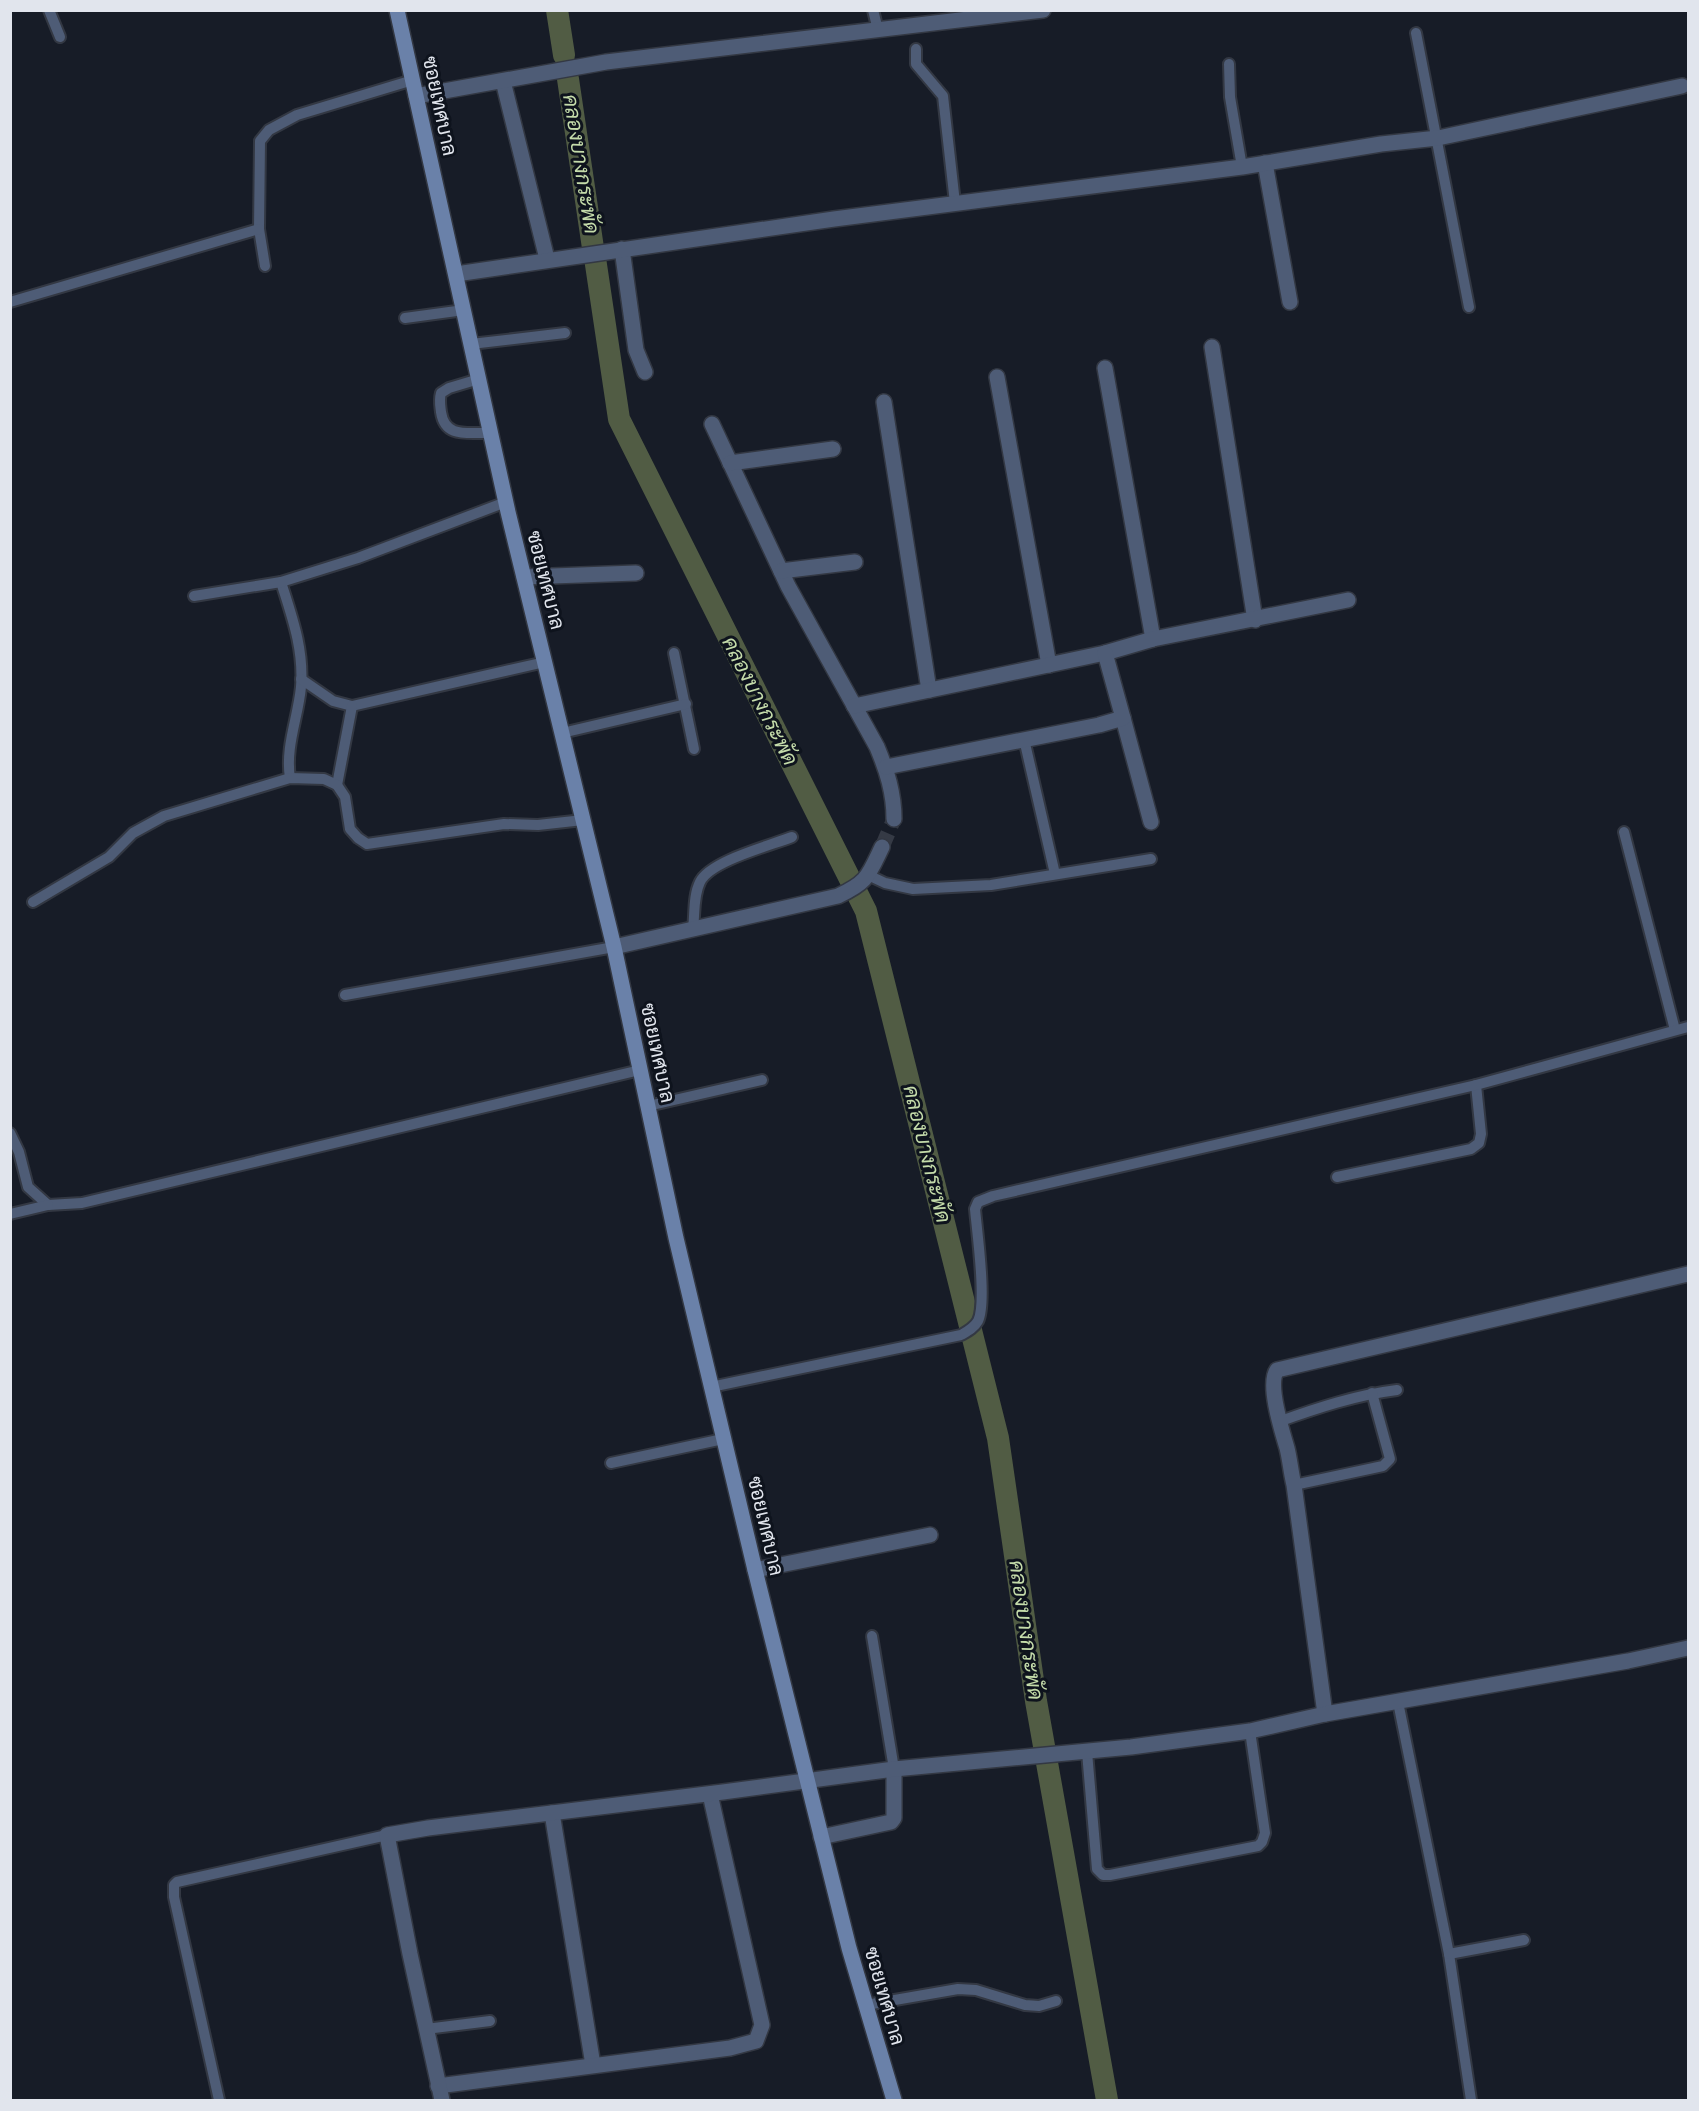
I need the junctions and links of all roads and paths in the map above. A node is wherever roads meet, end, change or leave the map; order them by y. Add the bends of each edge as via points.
1 (49, 10) edge
2 (397, 10) edge
3 (873, 10) edge
4 (1043, 10) edge
5 (878, 30) junction
6 (1416, 33) dead end
7 (60, 37) dead end
8 (915, 49) dead end
9 (1229, 64) dead end
10 (413, 80) junction
11 (503, 81) junction
12 (1682, 86) dead end
13 (416, 96) junction
14 (1438, 138) junction
15 (1265, 163) junction
16 (1242, 167) junction
17 (955, 203) junction
18 (259, 229) junction
19 (622, 249) junction
20 (547, 259) junction
21 (265, 266) dead end
22 (456, 274) junction
23 (10, 302) edge
24 (1290, 302) dead end
25 (1469, 307) dead end
26 (464, 310) junction
27 (405, 318) dead end
28 (565, 333) dead end
29 (471, 344) junction
30 (1212, 347) dead end
31 (1104, 368) dead end
32 (645, 372) dead end
33 (997, 377) dead end
34 (479, 379) junction
35 (884, 402) dead end
36 (712, 424) dead end
37 (491, 433) junction
38 (833, 449) dead end
39 (730, 463) junction
40 (506, 502) junction
41 (855, 562) dead end
42 (781, 571) junction
43 (636, 573) dead end
44 (524, 577) junction
45 (281, 582) junction
46 (194, 596) dead end
47 (1348, 600) dead end
48 (1255, 620) junction
49 (1153, 639) junction
50 (1105, 652) junction
51 (674, 653) dead end
52 (545, 662) junction
53 (1049, 665) junction
54 (302, 679) junction
55 (929, 690) junction
56 (686, 704) junction
57 (352, 706) junction
58 (854, 706) junction
59 (1123, 718) junction
60 (562, 733) junction
61 (1024, 740) junction
62 (694, 749) dead end
63 (886, 767) junction
64 (290, 778) junction
65 (337, 785) junction
66 (894, 819) tunnel mouth
67 (583, 820) junction
68 (1150, 822) dead end
69 (1624, 832) dead end
70 (792, 837) dead end
71 (882, 847) tunnel mouth
72 (1151, 859) dead end
73 (1055, 874) junction
74 (864, 881) junction
75 (33, 903) dead end
76 (693, 929) junction
77 (614, 948) junction
78 (345, 995) dead end
79 (1689, 1027) edge
80 (1675, 1030) junction
81 (640, 1070) junction
82 (762, 1080) dead end
83 (1476, 1085) junction
84 (648, 1106) junction
85 (10, 1133) edge
86 (1337, 1178) dead end
87 (48, 1205) junction
88 (10, 1214) edge
89 (1689, 1274) edge
90 (711, 1387) junction
91 (1397, 1390) dead end
92 (1372, 1393) junction
93 (1278, 1422) junction
94 (723, 1439) junction
95 (611, 1463) dead end
96 (1294, 1485) junction
97 (930, 1535) dead end
98 (755, 1570) junction
99 (872, 1636) dead end
100 (1689, 1648) edge
101 (1398, 1702) junction
102 (1325, 1714) junction
103 (1250, 1731) junction
104 (1087, 1752) junction
105 (894, 1769) junction
106 (807, 1781) junction
107 (710, 1794) junction
108 (552, 1813) junction
109 (387, 1835) junction
110 (821, 1837) junction
111 (1524, 1940) dead end
112 (1449, 1954) junction
113 (1056, 2001) dead end
114 (866, 2005) junction
115 (490, 2021) dead end
116 (426, 2029) junction
117 (593, 2065) junction
118 (440, 2093) edge
119 (219, 2100) edge
120 (894, 2100) edge
121 (1472, 2100) edge

1 - 7 lane
2 - 10 street, ซอยเทศบาล
3 - 5 lane
4 - 5 street
5 - 11 street via 606,62
6 - 14 lane
8 - 17 lane via 916,64 944,96
9 - 16 lane via 1230,97
10 - 13 street, ซอยเทศบาล
10 - 18 lane via 297,115 269,130 259,147
11 - 13 street
11 - 20 street
12 - 14 street
13 - 22 street, ซอยเทศบาล
14 - 15 street
14 - 25 lane
15 - 16 street
15 - 24 street
16 - 17 street
17 - 19 street
18 - 21 lane
18 - 23 lane
19 - 20 street
19 - 32 street via 636,350
20 - 22 street
22 - 26 street, ซอยเทศบาล
26 - 27 lane
26 - 29 street, ซอยเทศบาล
28 - 29 lane
29 - 34 street, ซอยเทศบาล
30 - 48 street
31 - 49 street
33 - 53 street
34 - 37 street, ซอยเทศบาล
34 - 37 lane via 441,393 442,421 453,431
35 - 55 street
36 - 39 street
37 - 40 street, ซอยเทศบาล
38 - 39 street
39 - 42 street
40 - 44 street, ซอยเทศบาล
40 - 45 lane via 358,558
41 - 42 street
42 - 58 street
43 - 44 street
44 - 52 street, ซอยเทศบาล
45 - 46 lane
45 - 54 lane via 299,639
47 - 48 street
48 - 49 street
49 - 50 street
50 - 53 street
50 - 59 street
51 - 56 lane
52 - 57 lane
52 - 60 street, ซอยเทศบาล
53 - 55 street
54 - 57 lane via 333,701
54 - 64 lane via 290,745
55 - 58 street
56 - 60 lane
56 - 62 lane
57 - 65 lane
58 - 63 street
59 - 61 street
59 - 68 street
60 - 67 street, ซอยเทศบาล
61 - 63 street
61 - 73 lane
63 - 66 street
64 - 65 lane via 324,779
64 - 75 lane via 164,816 133,833 109,857
65 - 67 lane via 345,797 350,830 367,844 504,824
67 - 77 street, ซอยเทศบาล
69 - 80 lane
70 - 76 lane via 708,870 696,892
71 - 74 street
72 - 73 lane
73 - 74 lane via 991,885 913,890
74 - 76 street via 838,896
76 - 77 street
77 - 78 lane
77 - 81 street, ซอยเทศบาล
79 - 80 lane
80 - 83 lane
81 - 84 street, ซอยเทศบาล
81 - 87 lane via 82,1203
82 - 84 lane
83 - 86 lane via 1481,1134 1479,1143 1471,1149
83 - 90 lane via 993,1196 978,1202 975,1209 982,1305 971,1329 961,1335
84 - 90 street, ซอยเทศบาล
85 - 87 lane via 28,1187
87 - 88 lane
89 - 93 street via 1277,1370 1274,1382
90 - 94 street, ซอยเทศบาล
91 - 92 lane
92 - 93 lane
92 - 96 lane via 1390,1459 1383,1466
93 - 96 street
94 - 95 lane
94 - 98 street, ซอยเทศบาล
96 - 102 street
97 - 98 street
98 - 106 street, ซอยเทศบาล
99 - 105 lane
100 - 101 street
101 - 102 street
101 - 112 lane
102 - 103 street
103 - 104 street
103 - 104 lane via 1265,1833 1262,1842 1211,1857 1110,1875 1097,1869
104 - 105 street
105 - 106 street
105 - 110 street via 891,1822
106 - 107 street
106 - 110 street, ซอยเทศบาล
107 - 108 street
107 - 117 street via 762,2025 760,2034 756,2041 736,2047
108 - 109 street
108 - 117 street
109 - 116 street
109 - 119 lane via 174,1885
110 - 114 street, ซอยเทศบาล
111 - 112 lane
112 - 121 lane
113 - 114 lane via 1026,2005 976,1990 958,1989
114 - 120 street, ซอยเทศบาล
115 - 116 lane
116 - 118 street
117 - 118 street

